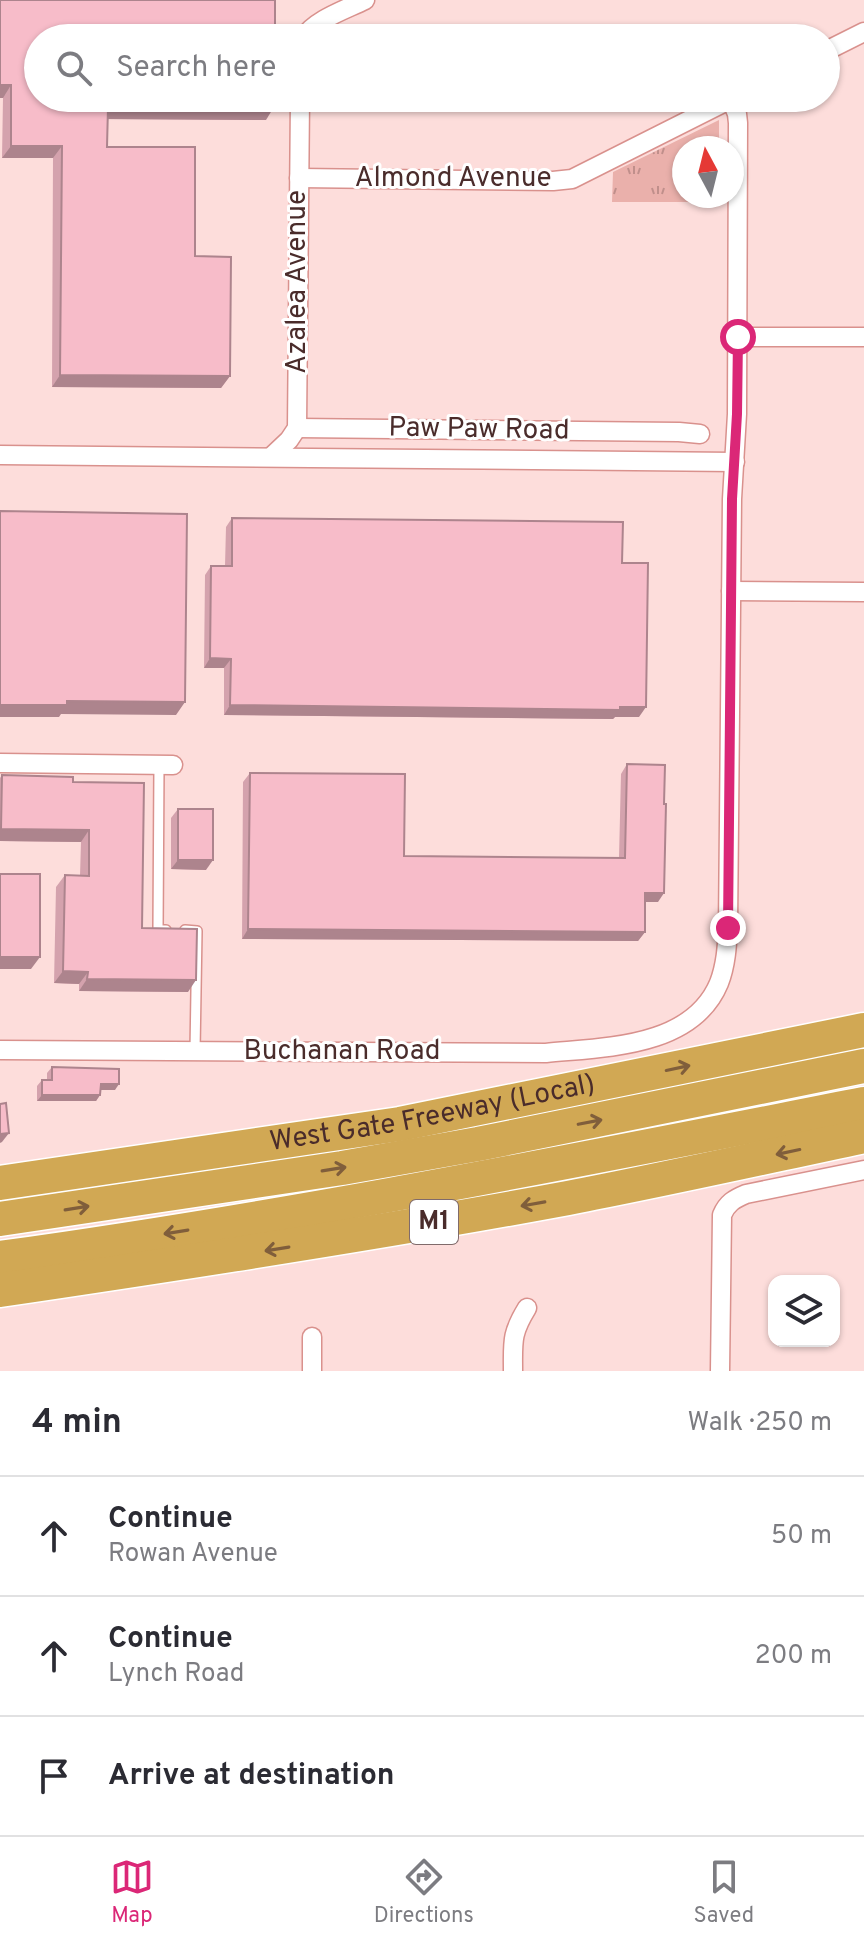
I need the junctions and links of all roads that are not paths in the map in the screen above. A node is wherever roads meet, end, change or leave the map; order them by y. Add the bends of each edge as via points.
1 (365, 0) edge
2 (318, 24) edge
3 (864, 32) edge
4 (840, 44) edge
5 (300, 112) edge
6 (704, 112) edge
7 (736, 112) edge
8 (299, 178) junction
9 (738, 337) junction
10 (864, 337) edge
11 (297, 428) junction
12 (597, 431) junction
13 (700, 434) dead end
14 (0, 455) edge
15 (271, 457) junction
16 (320, 458) junction
17 (596, 461) junction
18 (735, 462) junction
19 (731, 591) junction
20 (864, 592) edge
21 (0, 763) edge
22 (166, 765) joint
23 (864, 1030) edge
24 (0, 1050) edge
25 (195, 1052) junction
26 (864, 1066) edge
27 (864, 1104) edge
28 (864, 1136) edge
29 (298, 1140) junction
30 (864, 1170) edge
31 (0, 1171) edge
32 (0, 1183) edge
33 (0, 1219) edge
34 (0, 1258) edge
35 (0, 1290) edge
36 (527, 1308) dead end
37 (312, 1337) dead end
38 (312, 1371) edge
39 (513, 1371) edge
40 (720, 1371) edge

1 - 2 street
3 - 4 street
5 - 8 street, Azalea Avenue
6 - 8 street, Almond Avenue via 572,179
7 - 9 street
8 - 11 street, Azalea Avenue
9 - 10 street
9 - 18 street
11 - 12 street, Paw Paw Road
11 - 15 street
11 - 16 street via 304,446
12 - 13 street, Paw Paw Road
12 - 17 street
14 - 15 street, Paw Paw Road
15 - 16 street, Paw Paw Road
16 - 17 street, Paw Paw Road
17 - 18 street, Paw Paw Road
18 - 19 street
19 - 20 street
19 - 25 street, Buchanan Road via 727,951 719,982 699,1011 658,1037 546,1053
21 - 22 street
22 - 25 lane via 158,930 197,931
29 -> 23 highway, West Gate Freeway (Local)
24 - 25 street, Buchanan Road
33 -> 26 highway via 357,1165
27 -> 34 highway, M1 via 364,1201
28 -> 35 highway, M1 via 462,1217
29 - 31 highway
29 - 32 highway, West Gate Freeway (Local)
30 - 40 street via 746,1194 726,1206
36 - 39 street via 513,1341
37 - 38 street

